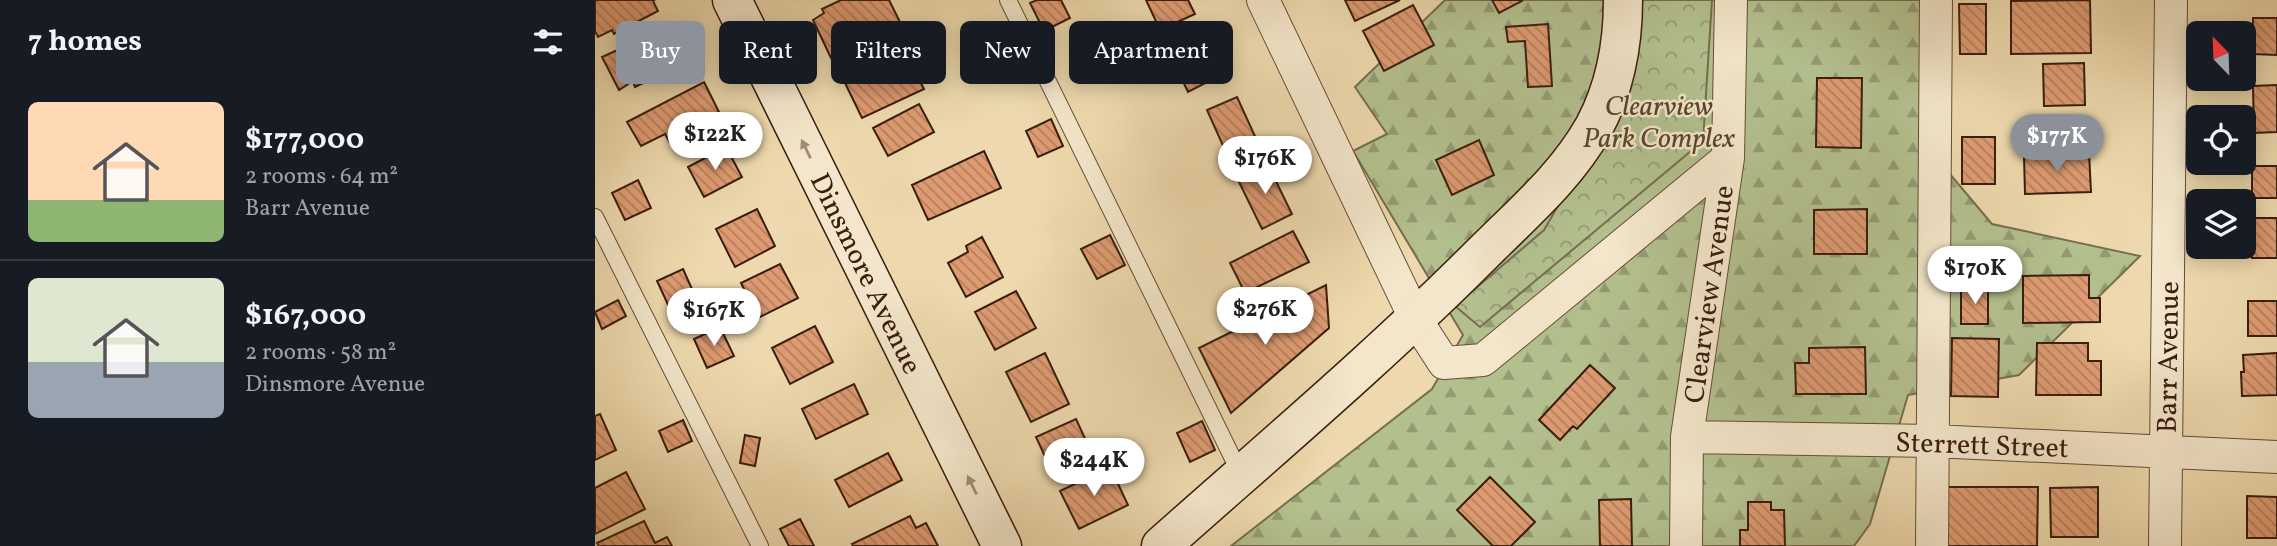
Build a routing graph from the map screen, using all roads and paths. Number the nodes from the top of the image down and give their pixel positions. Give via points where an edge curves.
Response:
1 (732, 0) edge
2 (1008, 0) edge
3 (1263, 0) edge
4 (1623, 0) edge
5 (1731, 0) edge
6 (1935, 0) edge
7 (2171, 0) edge
8 (1728, 158) junction
9 (595, 217) edge
10 (1416, 320) junction
11 (1687, 437) junction
12 (1933, 441) junction
13 (2167, 450) junction
14 (2277, 457) edge
15 (1241, 475) junction
16 (760, 546) edge
17 (1002, 546) edge
18 (1161, 546) edge
19 (1686, 546) edge
20 (1932, 546) edge
21 (2165, 546) edge

17 -> 1 main road, Dinsmore Avenue
2 - 15 lane
3 - 10 street
4 - 10 main road via 1621,49 1594,126 1559,177
5 - 8 street, Clearview Avenue
6 - 12 street
7 - 13 street, Barr Avenue
8 - 10 street via 1483,360 1444,363
8 - 11 street, Clearview Avenue
9 - 16 lane
10 - 15 main road
11 - 12 street, Sterrett Street
11 - 19 street, Clearview Avenue
12 - 13 street, Sterrett Street
12 - 20 street
13 - 14 street, Sterrett Street
13 - 21 street, Barr Avenue
15 - 18 main road

